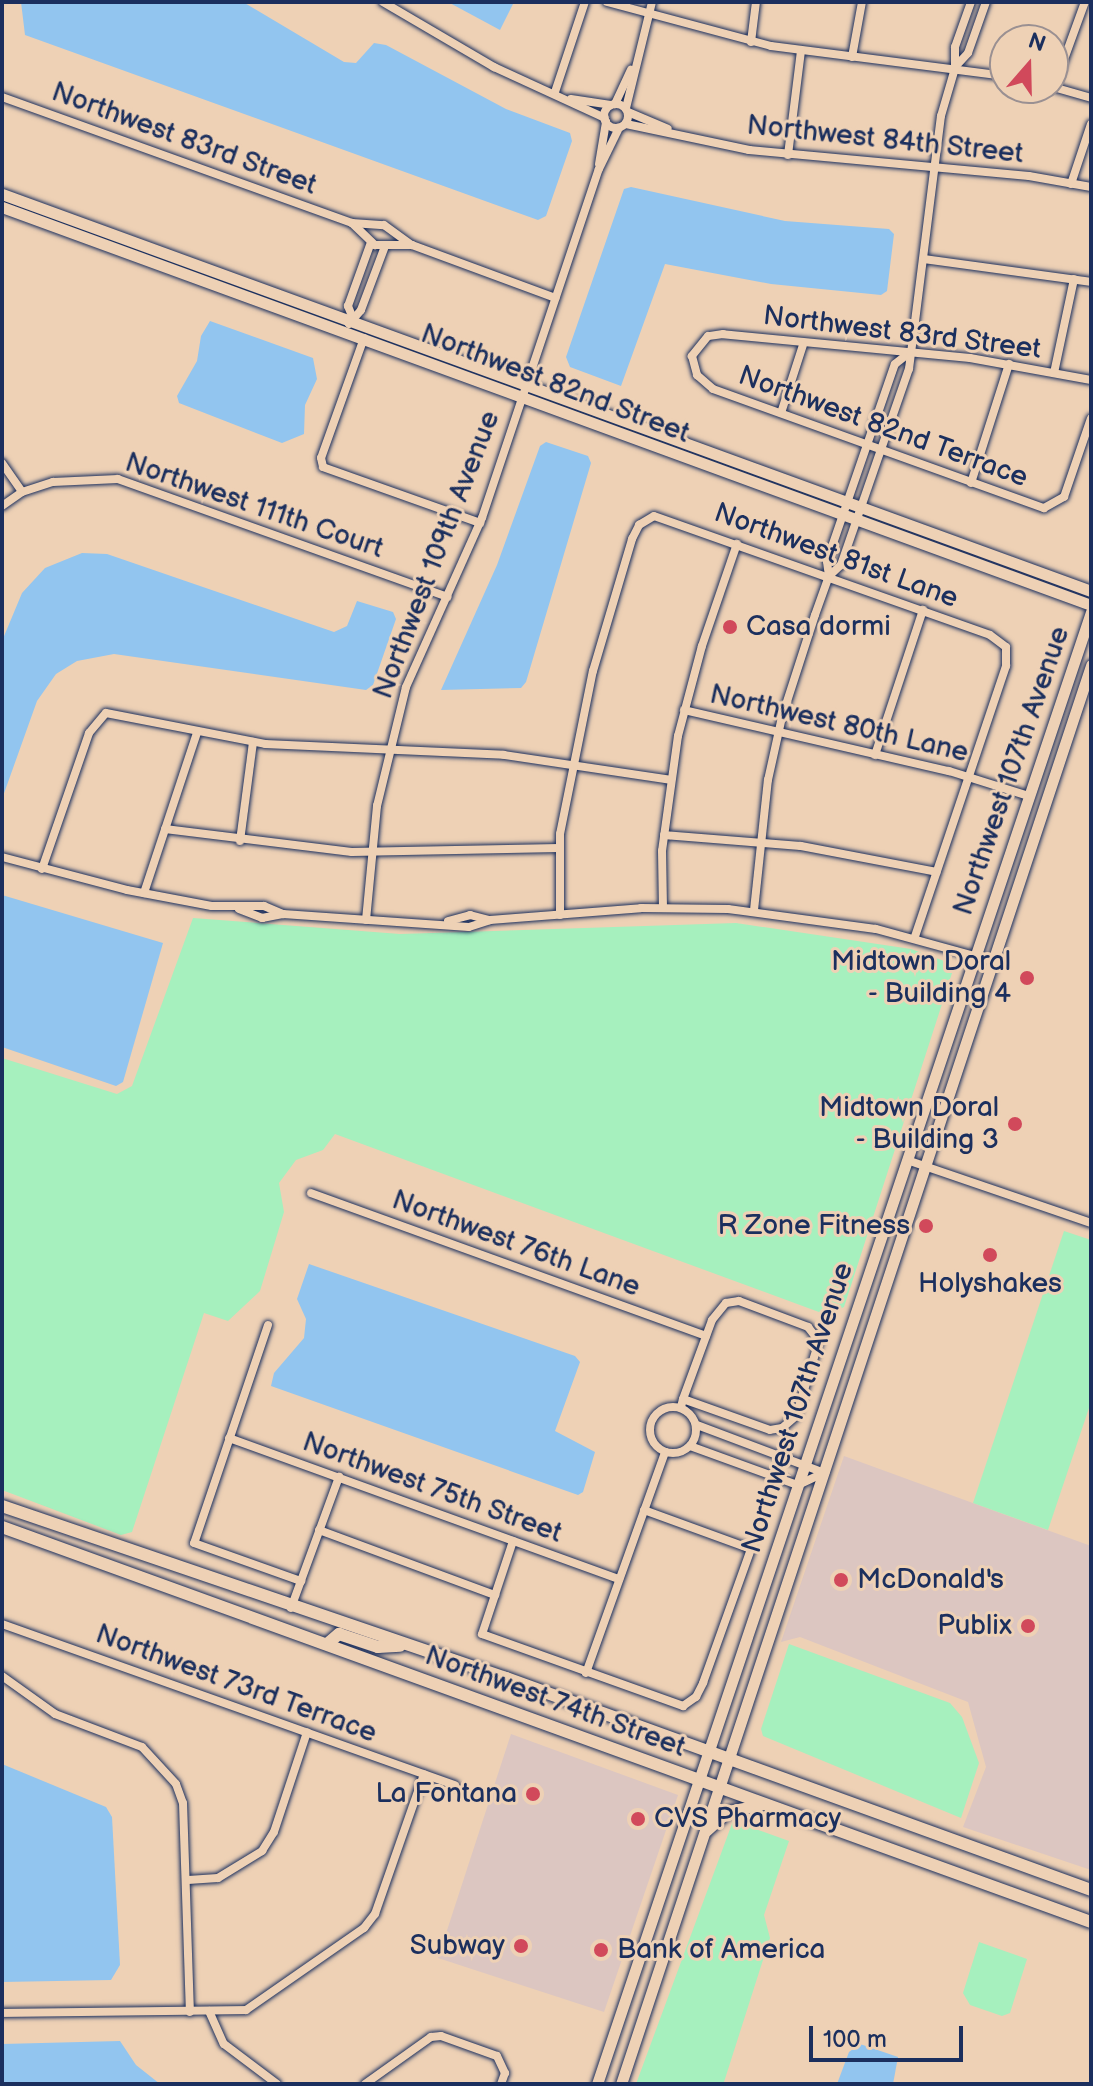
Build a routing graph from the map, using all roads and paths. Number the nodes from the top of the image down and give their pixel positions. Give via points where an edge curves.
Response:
1 (383, 2) edge
2 (585, 2) edge
3 (607, 2) edge
4 (652, 2) edge
5 (756, 2) edge
6 (862, 2) edge
7 (971, 2) edge
8 (986, 2) edge
9 (1087, 5) edge
10 (648, 16) junction
11 (751, 42) junction
12 (1069, 50) edge
13 (801, 51) junction
14 (852, 57) junction
15 (955, 68) junction
16 (632, 70) junction
17 (989, 73) edge
18 (1069, 91) edge
19 (555, 92) junction
20 (2, 97) edge
21 (1091, 98) edge
22 (570, 99) junction
23 (613, 105) junction
24 (627, 110) junction
25 (605, 120) junction
26 (1091, 124) edge
27 (622, 126) junction
28 (676, 133) junction
29 (788, 155) junction
30 (932, 168) junction
31 (599, 169) junction
32 (1071, 184) junction
33 (1091, 187) edge
34 (2, 194) edge
35 (2, 207) edge
36 (352, 223) junction
37 (371, 242) junction
38 (412, 245) junction
39 (385, 246) junction
40 (924, 259) junction
41 (1074, 279) junction
42 (1091, 282) edge
43 (555, 298) junction
44 (349, 323) junction
45 (364, 338) junction
46 (803, 345) junction
47 (909, 353) junction
48 (1009, 364) junction
49 (1054, 373) junction
50 (697, 375) joint
51 (1091, 380) edge
52 (525, 389) junction
53 (781, 413) junction
54 (1091, 418) edge
55 (869, 446) junction
56 (883, 451) junction
57 (2, 463) edge
58 (971, 483) junction
59 (22, 492) junction
60 (847, 504) junction
61 (2, 506) edge
62 (861, 509) junction
63 (843, 516) junction
64 (857, 521) junction
65 (480, 523) junction
66 (737, 544) junction
67 (829, 576) junction
68 (1091, 591) edge
69 (447, 597) junction
70 (1091, 605) edge
71 (923, 610) junction
72 (1091, 612) edge
73 (1091, 665) edge
74 (684, 710) junction
75 (779, 731) junction
76 (197, 733) junction
77 (253, 742) junction
78 (388, 753) junction
79 (875, 755) junction
80 (573, 767) junction
81 (969, 777) junction
82 (671, 780) junction
83 (1029, 796) junction
84 (165, 829) junction
85 (664, 835) junction
86 (760, 840) junction
87 (240, 841) junction
88 (559, 848) junction
89 (372, 853) junction
90 (2, 857) edge
91 (42, 869) junction
92 (937, 872) junction
93 (144, 893) junction
94 (663, 908) junction
95 (754, 910) junction
96 (560, 915) junction
97 (366, 920) junction
98 (915, 937) junction
99 (976, 955) junction
100 (993, 961) junction
101 (907, 1160) junction
102 (924, 1165) junction
103 (311, 1193) dead end
104 (1091, 1223) edge
105 (268, 1325) dead end
106 (706, 1336) junction
107 (682, 1403) junction
108 (697, 1425) junction
109 (229, 1438) junction
110 (728, 1438) junction
111 (690, 1446) junction
112 (665, 1452) junction
113 (721, 1457) junction
114 (805, 1465) junction
115 (825, 1473) junction
116 (339, 1477) junction
117 (798, 1485) junction
118 (2, 1506) edge
119 (644, 1510) junction
120 (2, 1527) edge
121 (319, 1530) junction
122 (513, 1541) junction
123 (619, 1579) junction
124 (301, 1581) junction
125 (495, 1595) junction
126 (291, 1608) junction
127 (2, 1624) edge
128 (327, 1644) junction
129 (403, 1645) junction
130 (586, 1673) junction
131 (2, 1676) edge
132 (307, 1732) junction
133 (709, 1751) junction
134 (729, 1759) junction
135 (424, 1774) junction
136 (699, 1780) junction
137 (455, 1785) dead end
138 (719, 1788) junction
139 (765, 1804) junction
140 (703, 1835) junction
141 (188, 1880) junction
142 (1091, 1890) edge
143 (1091, 1919) edge
144 (209, 2011) junction
145 (190, 2012) junction
146 (2, 2013) edge
147 (277, 2084) edge
148 (365, 2084) edge
149 (501, 2084) edge
150 (597, 2084) edge
151 (621, 2084) edge

1 - 19 street via 494,67
2 - 19 street
3 - 10 street
4 - 10 street
5 - 11 street
6 - 14 street
7 - 15 street via 955,47
8 - 15 street via 968,53
9 - 12 street
10 - 11 street
10 - 16 street
11 - 13 street
13 - 14 street
13 - 29 street
14 - 15 street
15 - 17 street
15 - 30 street
16 - 23 street
16 - 24 street
18 - 21 street
19 - 22 street
20 - 36 street, Northwest 83rd Street
22 - 23 street
22 - 25 street
23 - 24 street, Northwest 84th Street
23 - 25 street, Northwest 109th Avenue
24 - 27 street, Northwest 109th Avenue
24 - 28 street, Northwest 84th Street
25 - 27 street, Northwest 84th Street
25 - 31 street, Northwest 109th Avenue
26 - 32 street
27 - 28 street, Northwest 84th Street
27 - 31 street, Northwest 109th Avenue
28 - 29 street, Northwest 84th Street
29 - 30 street, Northwest 84th Street
30 - 32 street, Northwest 84th Street
30 - 40 street
31 - 43 street, Northwest 109th Avenue
32 - 33 street, Northwest 84th Street
34 - 44 main road, Northwest 82nd Street
35 - 44 main road, Northwest 82nd Street
36 - 37 street, Northwest 83rd Street
36 - 38 street, Northwest 83rd Street via 384,225
37 - 39 street, Northwest 83rd Street
37 - 44 street via 348,306
38 - 39 street, Northwest 83rd Street
38 - 43 street, Northwest 83rd Street
39 - 44 street via 361,310
40 - 41 street
40 - 47 street
41 - 42 street
41 - 49 street
43 - 52 street, Northwest 109th Avenue
44 - 45 main road, Northwest 82nd Street
44 - 52 main road, Northwest 82nd Street
45 - 52 main road, Northwest 82nd Street
45 - 65 street via 321,458 323,467
46 - 47 street, Northwest 83rd Street
46 - 50 street, Northwest 83rd Street via 708,336 692,356
46 - 53 street
47 - 48 street, Northwest 83rd Street
47 - 55 street via 895,364
47 - 56 street
48 - 49 street, Northwest 83rd Street
48 - 58 street
49 - 51 street, Northwest 83rd Street
50 - 53 street, Northwest 82nd Terrace via 713,389
52 - 60 main road, Northwest 82nd Street
52 - 63 main road, Northwest 82nd Street
52 - 65 street, Northwest 109th Avenue
53 - 55 street, Northwest 82nd Terrace
54 - 58 street, Northwest 82nd Terrace via 1060,504 1044,508
55 - 56 street, Northwest 82nd Terrace
55 - 60 street
56 - 58 street, Northwest 82nd Terrace
56 - 62 street
57 - 59 street
59 - 61 street, Northwest 111th Court
59 - 69 street, Northwest 111th Court via 75,478 131,482
60 - 62 main road, Northwest 82nd Street
60 - 63 street
62 - 64 street
62 - 68 main road, Northwest 82nd Street
63 - 64 main road, Northwest 82nd Street
63 - 67 street via 827,561
64 - 67 street via 841,565
64 - 70 main road, Northwest 82nd Street
65 - 69 street, Northwest 109th Avenue
66 - 67 street, Northwest 81st Lane
66 - 74 street
66 - 80 street, Northwest 81st Lane via 667,519 646,519 632,539 593,671
67 - 71 street, Northwest 81st Lane
67 - 75 street
69 - 78 street, Northwest 109th Avenue via 406,687
71 - 79 street
71 - 81 street, Northwest 81st Lane via 990,635 1006,647 1006,666
72 - 83 main road, Northwest 107th Avenue
73 - 100 main road, Northwest 107th Avenue
74 - 75 street, Northwest 80th Lane
74 - 82 street
75 - 79 street, Northwest 80th Lane
75 - 86 street
76 - 77 street
76 - 84 street
76 - 91 street via 116,714 98,717
77 - 78 street
77 - 87 street
78 - 80 street via 504,755
78 - 89 street, Northwest 109th Avenue
79 - 81 street, Northwest 80th Lane
80 - 82 street
80 - 88 street
81 - 83 street, Northwest 80th Lane
81 - 92 street
82 - 85 street
83 - 99 main road, Northwest 107th Avenue
84 - 87 street
84 - 93 street
85 - 86 street
85 - 94 street
86 - 92 street
86 - 95 street
87 - 89 street
88 - 89 street
88 - 96 street
89 - 97 street, Northwest 109th Avenue
90 - 91 street
91 - 93 street
92 - 98 street
93 - 97 street via 262,918 283,914
94 - 95 street
94 - 96 street
95 - 98 street
96 - 97 street via 490,920 470,915 446,922
98 - 99 street
99 - 100 street
99 - 101 main road, Northwest 107th Avenue
100 - 102 main road, Northwest 107th Avenue
101 - 102 street
101 - 114 main road, Northwest 107th Avenue
102 - 104 street
102 - 115 main road, Northwest 107th Avenue
103 - 106 street, Northwest 76th Lane
105 - 109 street
106 - 107 street
106 - 107 street via 718,1308 739,1301 815,1333 819,1341 796,1416 782,1428 770,1430
107 - 108 street
107 - 112 street via 661,1409 652,1420 653,1441
108 - 110 street
108 - 111 street
109 - 116 street, Northwest 75th Street
109 - 124 street via 194,1543
110 - 113 street
110 - 114 street
111 - 112 street
111 - 113 street
112 - 119 street
113 - 117 street
114 - 115 street
114 - 117 main road, Northwest 107th Avenue
115 - 117 street
115 - 134 main road, Northwest 107th Avenue
116 - 121 street
116 - 122 street, Northwest 75th Street
117 - 133 main road, Northwest 107th Avenue
118 - 126 main road, Northwest 74th Street
119 - 123 street
119 - 130 street via 751,1549 703,1683 690,1703 673,1706
120 - 128 main road, Northwest 74th Street
121 - 124 street
121 - 125 street
122 - 123 street, Northwest 75th Street
122 - 125 street
123 - 130 street
124 - 126 street
125 - 130 street via 482,1634
126 - 129 main road, Northwest 74th Street
127 - 132 street, Northwest 73rd Terrace
128 - 129 main road via 339,1634 378,1647
128 - 136 main road, Northwest 74th Street
129 - 133 main road, Northwest 74th Street
131 - 141 street via 55,1714 142,1747 161,1762 183,1803
132 - 135 street, Northwest 73rd Terrace
132 - 141 street via 274,1832 262,1851 218,1878
133 - 134 main road, Northwest 74th Street
133 - 136 main road, Northwest 107th Avenue
134 - 138 main road, Northwest 107th Avenue
134 - 142 main road, Northwest 74th Street
135 - 137 street, Northwest 73rd Terrace
135 - 144 street via 381,1900 364,1928 246,2010
136 - 138 main road, Northwest 74th Street
136 - 150 main road, Northwest 107th Avenue
138 - 139 main road, Northwest 74th Street
138 - 140 main road, Northwest 107th Avenue
139 - 140 main road via 728,1811
139 - 143 main road, Northwest 74th Street
140 - 151 main road, Northwest 107th Avenue
141 - 145 street
144 - 145 street
144 - 147 street via 224,2044
145 - 146 street
148 - 149 street via 431,2037 497,2056 503,2065

